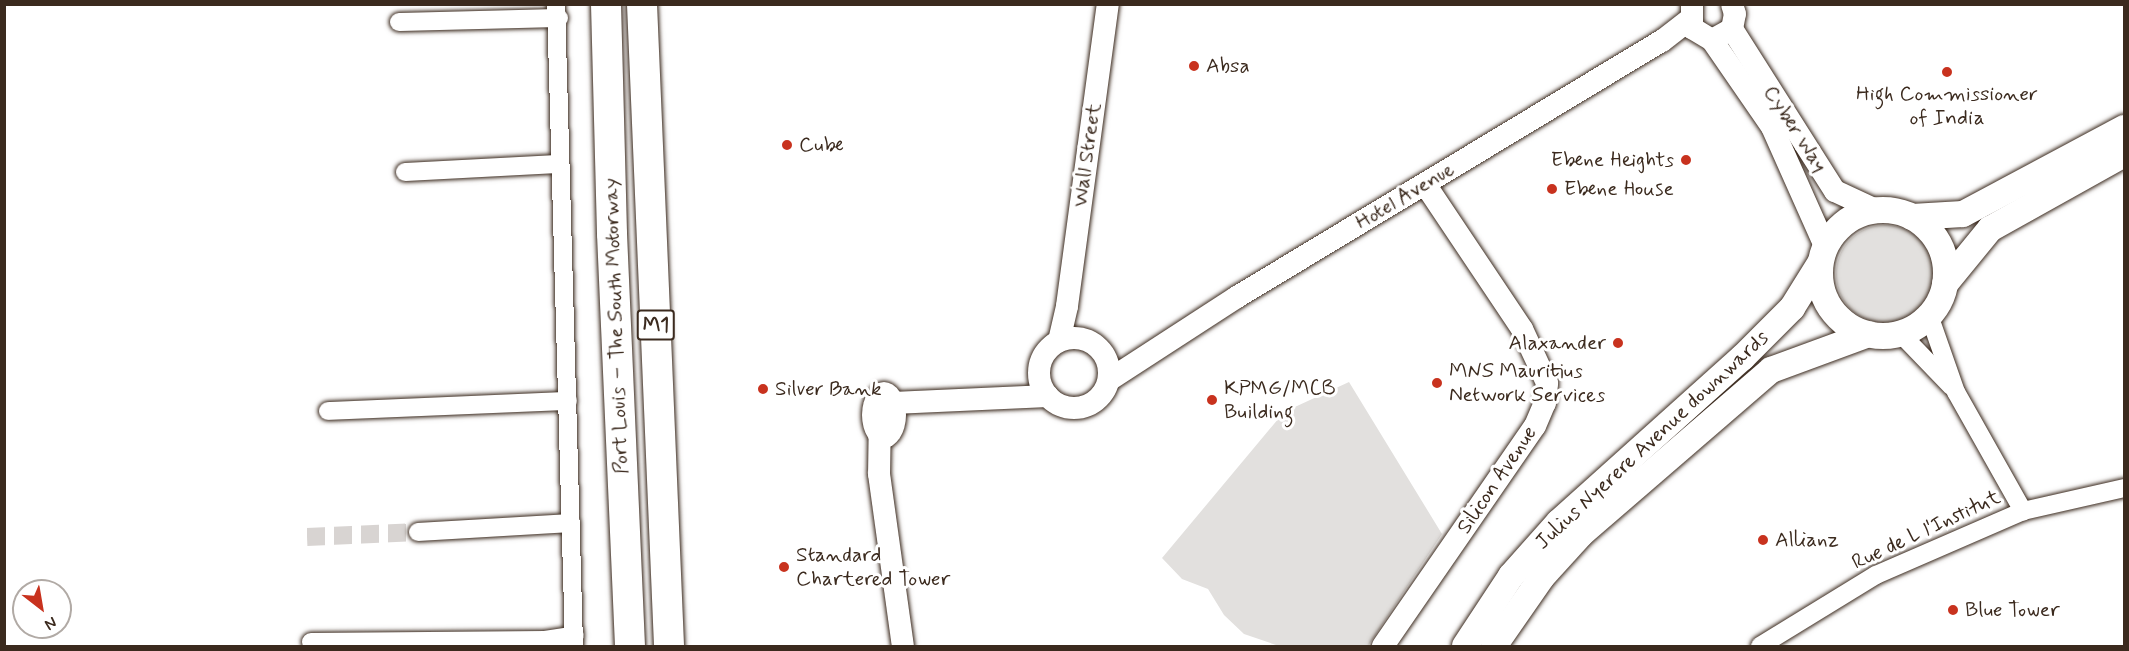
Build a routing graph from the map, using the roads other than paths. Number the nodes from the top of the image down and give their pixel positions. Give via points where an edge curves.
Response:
1 (606, 4) edge
2 (642, 4) edge
3 (1108, 4) edge
4 (558, 11) edge
5 (1735, 13) edge
6 (1694, 19) edge
7 (399, 22) dead end
8 (2124, 128) edge
9 (2124, 154) edge
10 (558, 164) junction
11 (405, 172) dead end
12 (1425, 184) junction
13 (1876, 210) junction
14 (1912, 217) junction
15 (1823, 255) junction
16 (1945, 284) junction
17 (1929, 315) junction
18 (1900, 333) junction
19 (1869, 334) junction
20 (1080, 342) junction
21 (1149, 353) junction
22 (1040, 366) junction
23 (1109, 380) junction
24 (1956, 392) junction
25 (1047, 396) junction
26 (1009, 398) junction
27 (568, 401) junction
28 (328, 411) dead end
29 (2124, 488) edge
30 (2023, 511) junction
31 (571, 523) junction
32 (418, 532) tunnel mouth
33 (574, 641) edge
34 (311, 642) dead end
35 (629, 646) edge
36 (669, 646) edge
37 (903, 646) edge
38 (1383, 646) edge
39 (1465, 646) edge
40 (1494, 646) edge
41 (1760, 646) edge

1 - 35 highway, Port Louis – The South Motorway / M1
2 - 36 highway, Port Louis – The South Motorway / M1
3 - 20 street, Wall Street via 1067,306
4 - 7 street
4 - 10 street
5 - 6 street, Hotel Avenue
5 - 13 street, Cyber Way via 1835,191
6 - 12 street, Hotel Avenue
6 - 15 street, Cyber Way via 1772,127
8 - 14 main road via 1963,214
9 - 16 main road via 1990,229
10 - 11 street
10 - 27 street via 565,249
12 - 21 street, Hotel Avenue
12 - 38 street, Silicon Avenue via 1522,329 1547,383 1545,403 1535,426
13 - 14 main road
13 - 15 main road via 1855,216 1838,228
14 - 16 main road via 1928,228 1940,245
15 - 19 main road via 1826,300 1836,316
15 - 39 main road, Julius Nyerere Avenue downwards via 1792,308 1759,342 1551,530 1511,576
16 - 17 main road
17 - 18 main road
17 - 24 street
18 - 19 main road
18 - 24 street
19 - 40 main road via 1771,370 1581,534 1542,577
20 - 21 street
20 - 22 street via 1043,356
20 - 23 street via 1107,358
21 - 23 street, Hotel Avenue
22 - 25 street
22 - 26 street
23 - 25 street via 1098,399 1089,405 1067,408
24 - 30 street
25 - 26 street
26 - 37 street via 886,408 879,474
27 - 28 street
27 - 31 street
29 - 30 street, Rue de L l'Institut
30 - 41 street, Rue de L l'Institut via 1876,575
31 - 32 street
31 - 33 street
33 - 34 street

